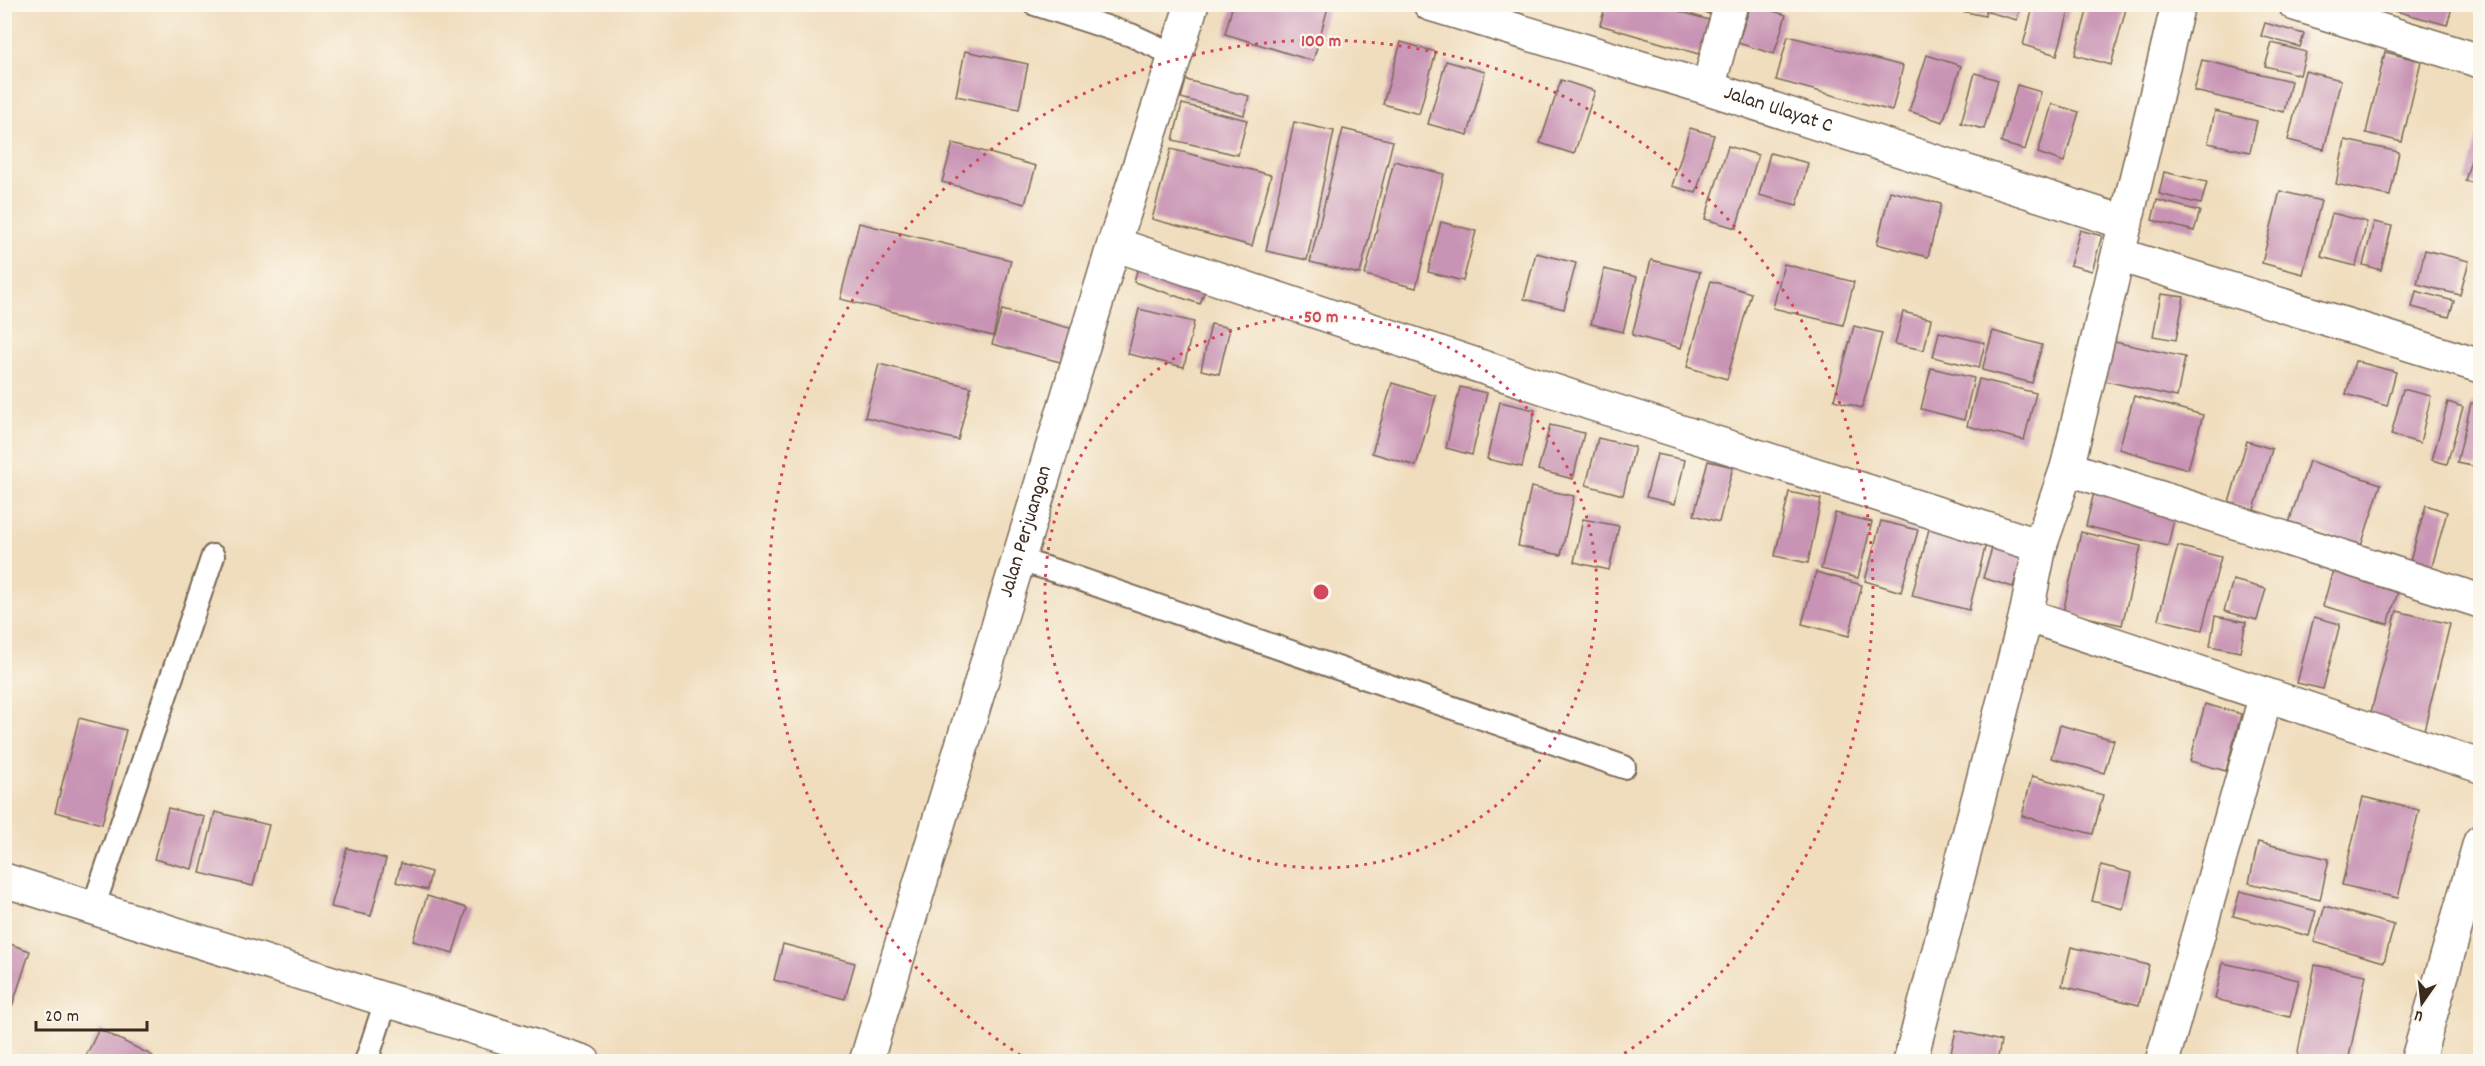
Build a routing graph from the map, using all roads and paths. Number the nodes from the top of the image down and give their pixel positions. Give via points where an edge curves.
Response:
1 (1035, 4) edge
2 (1192, 4) edge
3 (1430, 4) edge
4 (1731, 4) edge
5 (2178, 4) edge
6 (2295, 4) edge
7 (1177, 56) junction
8 (2481, 61) edge
9 (1708, 88) junction
10 (2126, 223) junction
11 (1114, 244) junction
12 (2119, 255) junction
13 (2481, 366) edge
14 (2067, 468) junction
15 (2040, 546) junction
16 (213, 556) dead end
17 (1019, 560) junction
18 (2481, 601) edge
19 (2026, 615) junction
20 (2266, 695) junction
21 (1624, 766) dead end
22 (2481, 766) edge
23 (2481, 842) edge
24 (4, 880) edge
25 (93, 908) junction
26 (386, 1001) junction
27 (366, 1062) edge
28 (584, 1062) edge
29 (866, 1062) edge
30 (1910, 1062) edge
31 (2162, 1062) edge
32 (2417, 1062) edge

1 - 7 lane via 1131,35
2 - 7 street, Jalan Perjuangan
3 - 9 street, Jalan Ulayat C
4 - 9 street
5 - 10 street
6 - 8 street
7 - 11 street, Jalan Perjuangan
9 - 10 street, Jalan Ulayat C
10 - 12 street
11 - 15 street via 1590,403
11 - 17 street, Jalan Perjuangan
12 - 13 street
12 - 14 street
14 - 15 street
14 - 18 street
15 - 19 street
16 - 25 lane
17 - 21 lane
17 - 29 street, Jalan Perjuangan
19 - 20 street
19 - 30 street
20 - 22 street
20 - 31 street
23 - 32 street
24 - 25 street
25 - 26 street
26 - 27 lane
26 - 28 street

